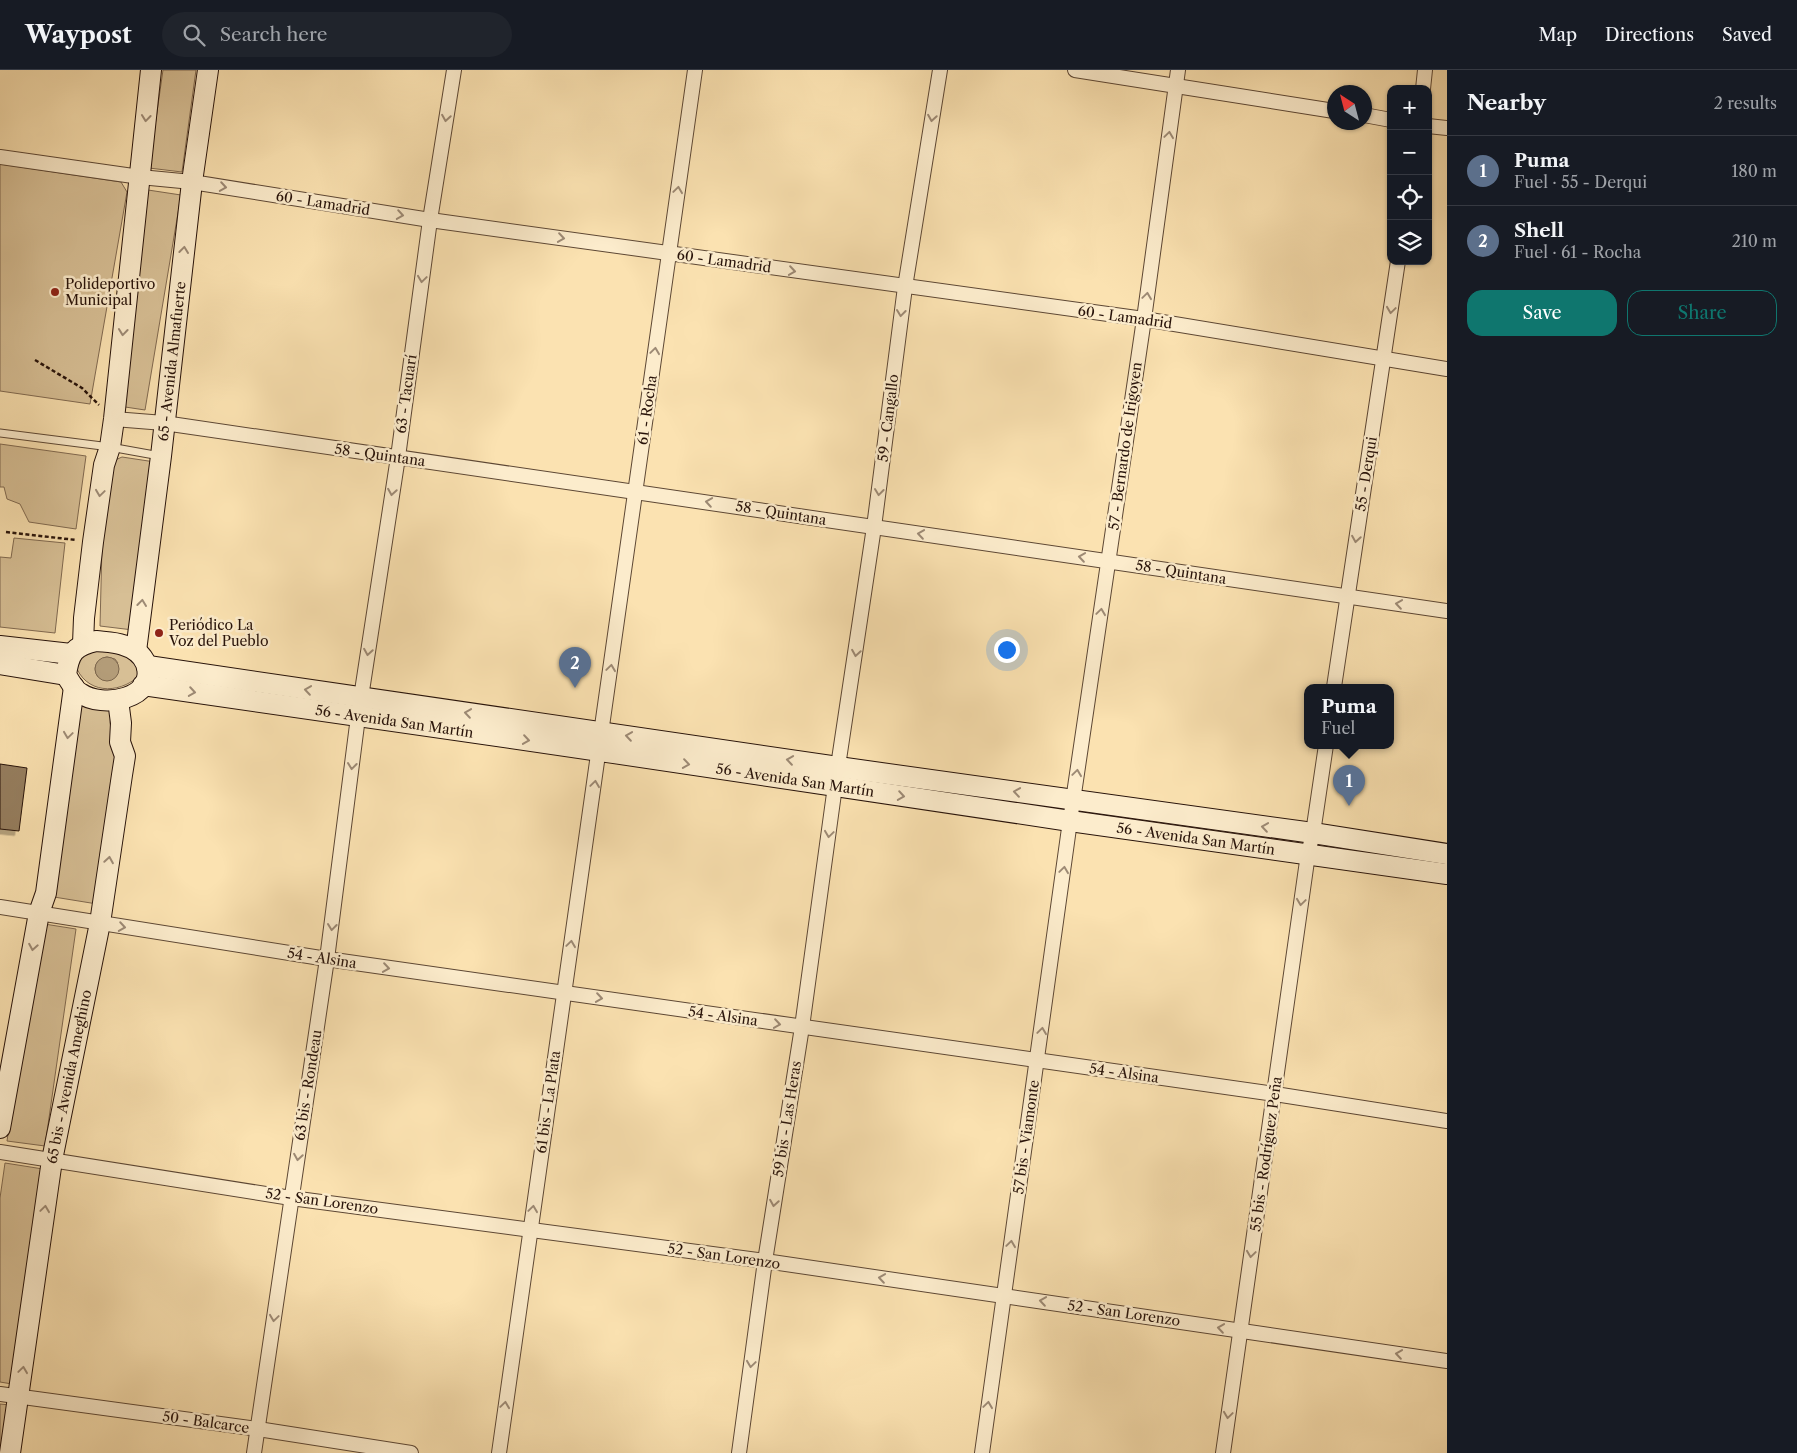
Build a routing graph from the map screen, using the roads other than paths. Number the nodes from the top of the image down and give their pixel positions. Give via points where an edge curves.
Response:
1 (151, 70) edge
2 (208, 70) edge
3 (454, 70) edge
4 (695, 70) edge
5 (940, 70) edge
6 (1075, 70) edge
7 (1178, 70) edge
8 (1425, 70) edge
9 (1176, 85) junction
10 (1423, 85) edge
11 (1327, 109) edge
12 (1372, 116) edge
13 (1387, 119) edge
14 (1432, 126) edge
15 (1447, 128) edge
16 (0, 156) edge
17 (140, 177) junction
18 (192, 182) junction
19 (430, 220) junction
20 (668, 253) junction
21 (1397, 265) edge
22 (905, 287) junction
23 (1144, 320) junction
24 (1384, 360) junction
25 (1447, 369) edge
26 (114, 414) junction
27 (164, 423) junction
28 (0, 434) edge
29 (110, 447) junction
30 (161, 456) junction
31 (398, 457) junction
32 (636, 491) junction
33 (874, 527) junction
34 (1108, 561) junction
35 (1347, 597) junction
36 (1447, 611) edge
37 (0, 646) edge
38 (77, 649) junction
39 (0, 664) edge
40 (142, 668) junction
41 (70, 681) junction
42 (1334, 684) edge
43 (361, 698) junction
44 (118, 700) junction
45 (358, 717) junction
46 (601, 741) junction
47 (1325, 749) edge
48 (837, 776) junction
49 (1073, 800) junction
50 (1070, 822) junction
51 (1313, 833) junction
52 (1308, 854) junction
53 (1447, 854) edge
54 (1447, 874) edge
55 (0, 907) edge
56 (40, 913) junction
57 (100, 923) junction
58 (328, 959) junction
59 (564, 993) junction
60 (802, 1027) junction
61 (1038, 1060) junction
62 (1275, 1094) junction
63 (1447, 1121) edge
64 (0, 1128) edge
65 (0, 1152) edge
66 (52, 1160) junction
67 (292, 1198) junction
68 (530, 1229) junction
69 (765, 1261) junction
70 (1003, 1295) junction
71 (1240, 1330) junction
72 (1447, 1360) edge
73 (10, 1395) edge
74 (258, 1430) junction
75 (10, 1453) edge
76 (254, 1453) edge
77 (411, 1453) edge
78 (499, 1453) edge
79 (739, 1453) edge
80 (982, 1453) edge
81 (1223, 1453) edge

1 -> 17 main road
2 - 18 main road, 65 - Avenida Almafuerte
3 -> 19 street, 63 - Tacuarí
20 -> 4 street, 61 - Rocha
5 -> 22 street, 59 - Cangallo
6 - 9 street
7 - 9 street, 57 - Bernardo de Irigoyen
8 - 10 street
9 - 11 street
23 -> 9 street, 57 - Bernardo de Irigoyen
12 - 13 street
14 - 15 street
16 - 17 street, 60 - Lamadrid
17 - 18 street, 60 - Lamadrid
17 -> 26 main road
18 -> 19 street, 60 - Lamadrid
27 -> 18 main road, 65 - Avenida Almafuerte
19 -> 20 street, 60 - Lamadrid
19 -> 31 street, 63 - Tacuarí
20 -> 22 street, 60 - Lamadrid
32 -> 20 street, 61 - Rocha
21 -> 24 street, 55 - Derqui
22 - 23 street, 60 - Lamadrid
22 -> 33 street, 59 - Cangallo
23 - 24 street, 60 - Lamadrid
23 - 34 street, 57 - Bernardo de Irigoyen
24 - 25 street, 60 - Lamadrid
24 -> 35 street, 55 - Derqui
26 - 27 street, 58 - Quintana
26 - 29 main road
27 - 30 main road, 65 - Avenida Almafuerte
27 - 31 street, 58 - Quintana
28 - 29 lane
29 - 30 lane
29 -> 38 main road via 104,465
40 -> 30 main road, 65 - Avenida Almafuerte
31 - 32 street, 58 - Quintana
31 -> 43 street, 63 - Tacuarí
33 -> 32 street, 58 - Quintana
46 -> 32 street, 61 - Rocha
34 -> 33 street, 58 - Quintana
33 -> 48 street, 59 - Cangallo
34 - 35 street, 58 - Quintana
49 -> 34 street, 57 - Bernardo de Irigoyen
36 -> 35 street, 58 - Quintana
35 - 42 street, 55 - Derqui
37 - 38 main road
38 - 40 main road via 96,641 122,644
38 - 41 main road via 67,663
39 - 41 main road
43 -> 40 main road, 56 - Avenida San Martín via 148,666
40 - 44 main road via 132,695
40 -> 45 main road, 56 - Avenida San Martín
41 - 44 main road via 78,693 88,698 103,702
41 -> 56 main road via 46,893
43 - 45 street, 63 - Tacuarí
46 -> 43 main road, 56 - Avenida San Martín
57 -> 44 main road, 65 bis - Avenida Ameghino via 125,756 120,742
45 -> 46 main road, 56 - Avenida San Martín
45 -> 58 street, 63 bis - Rondeau
46 - 48 main road, 56 - Avenida San Martín
59 -> 46 street, 61 bis - La Plata
47 - 51 street
49 -> 48 main road, 56 - Avenida San Martín
48 -> 50 main road, 56 - Avenida San Martín
48 -> 60 street, 59 bis - Las Heras
49 - 50 street, 57 - Bernardo de Irigoyen
51 -> 49 main road, 56 - Avenida San Martín
50 - 52 main road, 56 - Avenida San Martín
61 -> 50 street, 57 bis - Viamonte
51 - 52 street
51 - 53 main road, 56 - Avenida San Martín
52 - 54 main road, 56 - Avenida San Martín
52 -> 62 street, 55 bis - Rodríguez Peña
55 - 56 street, 54 - Alsina
56 - 57 street, 54 - Alsina
56 -> 64 main road
57 -> 58 street, 54 - Alsina
57 - 66 main road, 65 bis - Avenida Ameghino
58 -> 59 street, 54 - Alsina
58 -> 67 street, 63 bis - Rondeau
59 -> 60 street, 54 - Alsina
68 -> 59 street, 61 bis - La Plata
60 - 61 street, 54 - Alsina
60 -> 69 street, 59 bis - Las Heras
61 - 62 street, 54 - Alsina
70 -> 61 street, 57 bis - Viamonte
62 - 63 street, 54 - Alsina
62 -> 71 street, 55 bis - Rodríguez Peña
65 - 66 street, 52 - San Lorenzo
66 - 67 street, 52 - San Lorenzo
73 -> 66 main road, 65 bis - Avenida Ameghino
67 - 68 street, 52 - San Lorenzo
67 -> 74 street, 63 bis - Rondeau
68 - 69 street, 52 - San Lorenzo
78 -> 68 street, 61 bis - La Plata
70 -> 69 street, 52 - San Lorenzo
69 -> 79 street, 59 bis - Las Heras
71 -> 70 street, 52 - San Lorenzo
80 -> 70 street, 57 bis - Viamonte
72 -> 71 street, 52 - San Lorenzo
71 -> 81 street, 55 bis - Rodríguez Peña
73 - 74 street, 50 - Balcarce
73 - 75 main road, 65 bis - Avenida Ameghino
74 - 76 street, 63 bis - Rondeau
74 - 77 street, 50 - Balcarce

